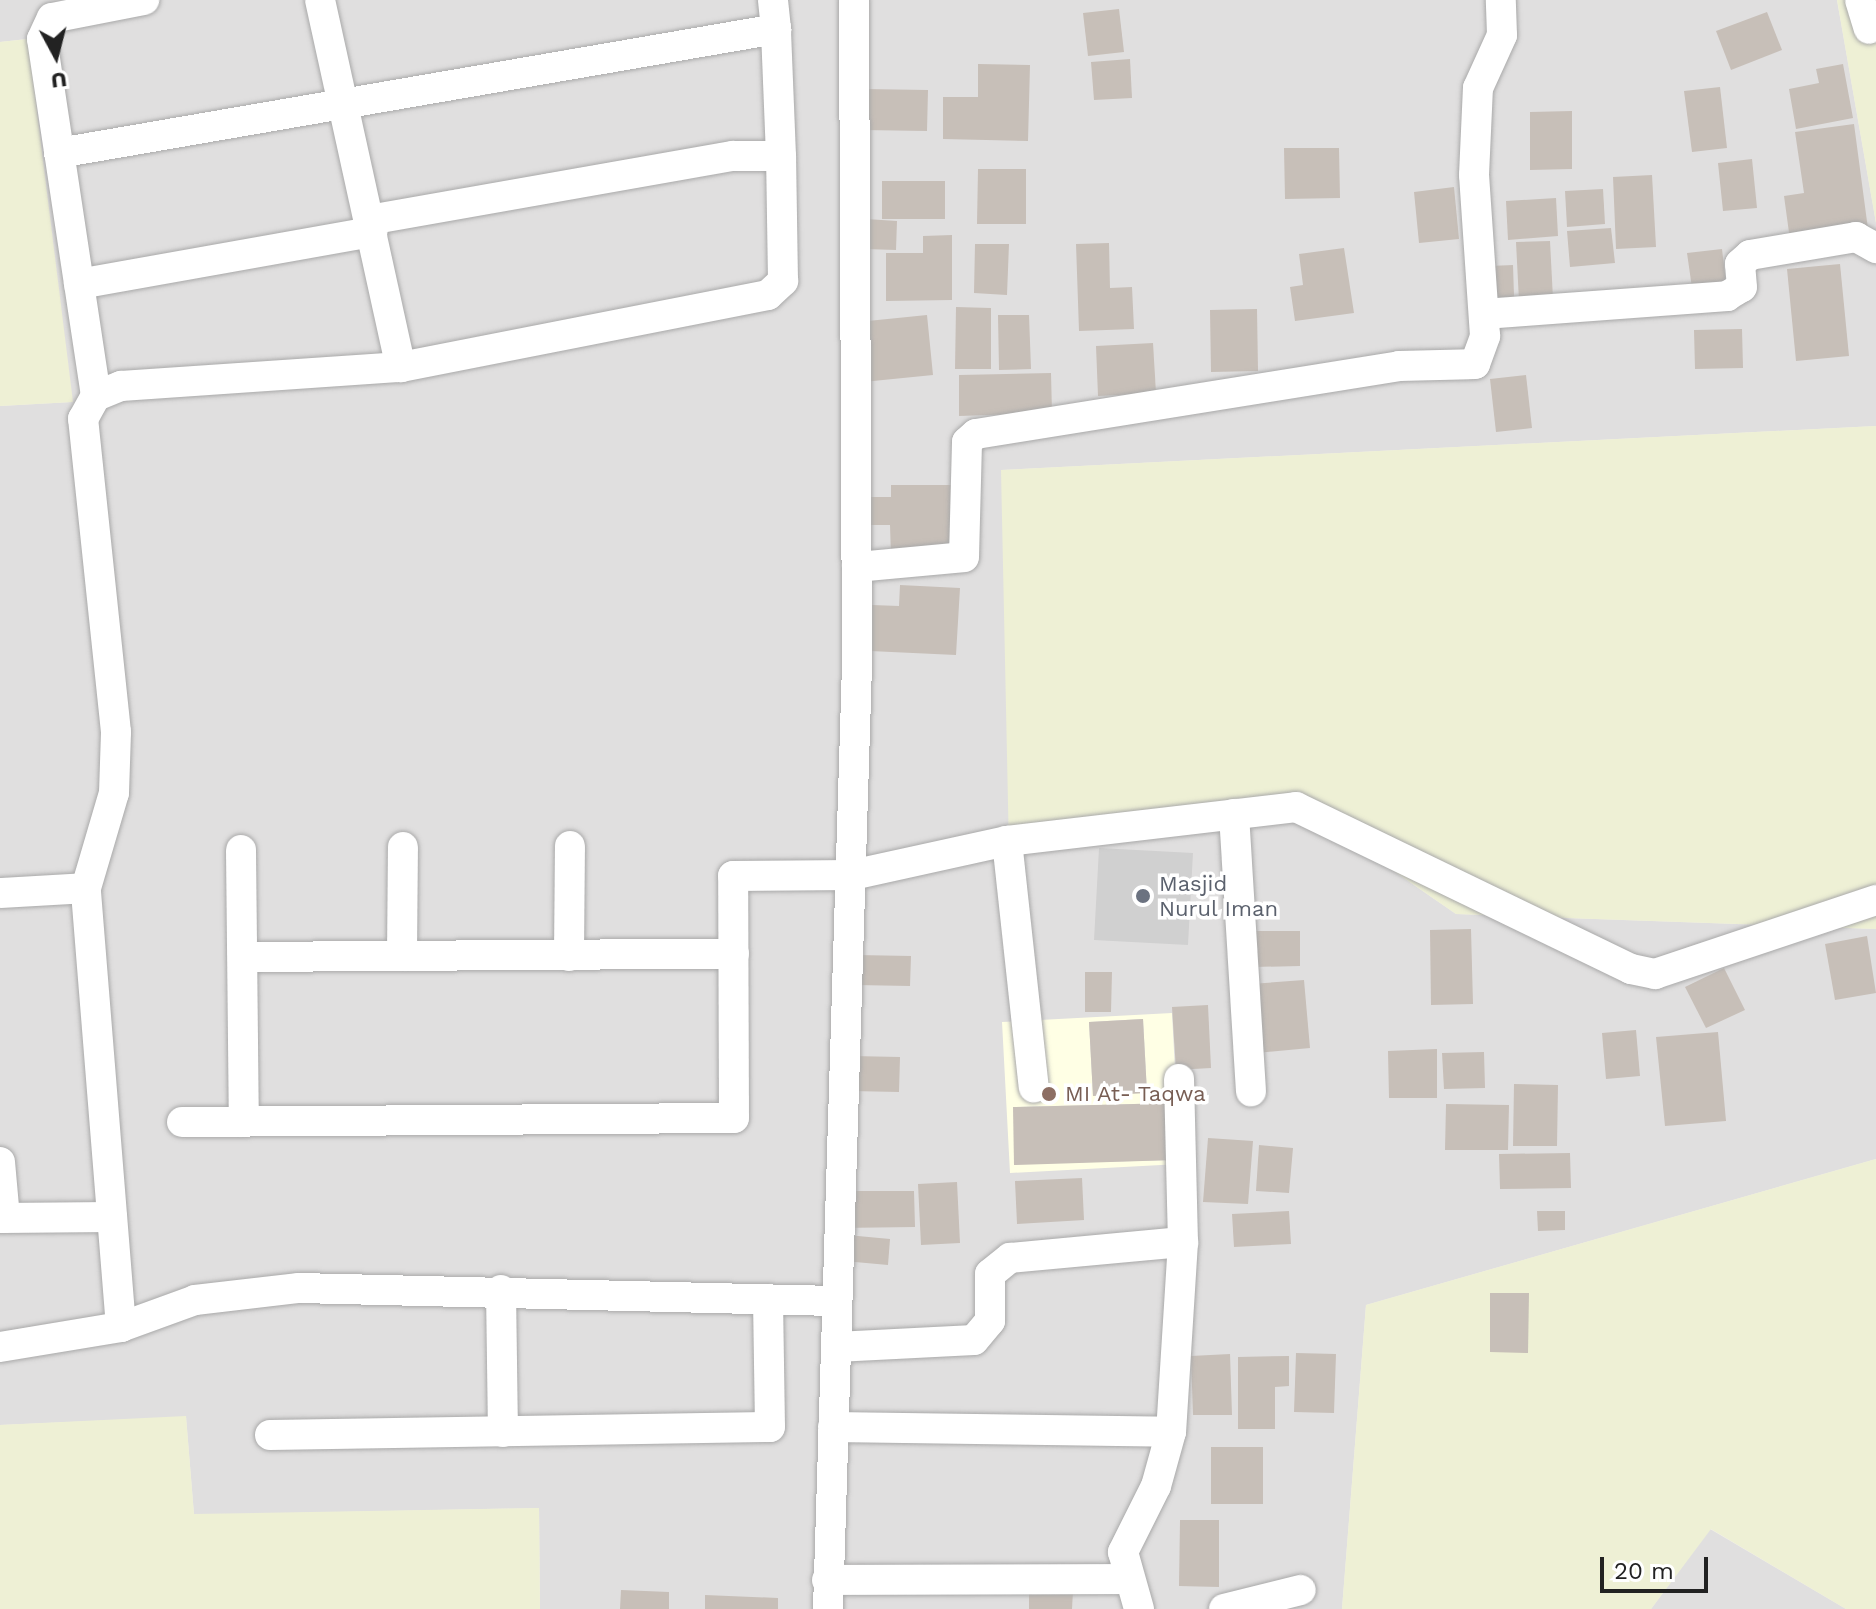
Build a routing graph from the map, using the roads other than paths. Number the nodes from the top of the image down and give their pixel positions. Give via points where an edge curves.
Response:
1 (144, 0) edge
2 (320, 0) edge
3 (854, 0) edge
4 (1501, 0) edge
5 (1860, 0) edge
6 (775, 14) edge
7 (1869, 29) dead end
8 (340, 99) junction
9 (59, 153) junction
10 (781, 156) junction
11 (371, 226) junction
12 (1876, 248) edge
13 (79, 284) junction
14 (1484, 314) junction
15 (401, 367) junction
16 (96, 396) junction
17 (857, 567) junction
18 (1234, 814) junction
19 (1007, 841) junction
20 (570, 846) dead end
21 (403, 847) dead end
22 (241, 850) dead end
23 (852, 875) junction
24 (86, 888) junction
25 (0, 893) edge
26 (1876, 900) edge
27 (734, 954) junction
28 (402, 956) junction
29 (569, 956) junction
30 (243, 957) junction
31 (1179, 1079) dead end
32 (1034, 1088) dead end
33 (1251, 1091) dead end
34 (182, 1122) dead end
35 (244, 1122) junction
36 (0, 1162) edge
37 (112, 1217) junction
38 (3, 1218) edge
39 (1183, 1242) junction
40 (501, 1290) junction
41 (768, 1299) junction
42 (836, 1301) junction
43 (121, 1327) junction
44 (0, 1347) edge
45 (836, 1347) junction
46 (833, 1427) junction
47 (503, 1432) junction
48 (1171, 1432) junction
49 (270, 1435) dead end
50 (1128, 1579) junction
51 (1301, 1590) dead end
52 (827, 1594) edge
53 (1139, 1609) edge
54 (1224, 1609) edge

1 - 9 street via 52,18 44,26
2 - 8 street
3 - 17 street
4 - 14 street via 1502,35 1478,88 1474,175
5 - 7 street
6 - 8 street
6 - 10 street
8 - 9 street
8 - 11 street
9 - 13 street
10 - 11 street via 733,156
10 - 15 street via 783,281 768,295
11 - 13 street
11 - 15 street
12 - 14 street via 1856,237 1750,255 1740,264 1742,287 1727,296
13 - 16 street
14 - 17 street via 1482,353 1463,368 1399,366 976,434 967,442 964,557
15 - 16 street via 121,386
16 - 24 street via 83,419 116,732 111,805
17 - 23 street
18 - 19 street
18 - 26 street via 1305,807 1407,865 1631,969 1655,974
18 - 33 street
19 - 23 street
19 - 32 street
20 - 29 street
21 - 28 street
22 - 30 street
23 - 27 street via 733,876
23 - 42 street
24 - 25 street
24 - 37 street
27 - 29 street
27 - 35 street via 734,1118
28 - 29 street
28 - 30 street
30 - 35 street
31 - 39 street
34 - 35 street
36 - 38 street
37 - 38 street
37 - 43 street
39 - 45 street via 1010,1258 990,1274 990,1321 974,1340
39 - 48 street
40 - 41 street
40 - 43 street via 299,1288 195,1300
40 - 47 street
41 - 42 street
41 - 47 street via 770,1427
42 - 45 street
43 - 44 street
45 - 46 street
46 - 48 street
46 - 52 street
47 - 49 street
48 - 50 street via 1156,1486 1123,1552
50 - 52 street
50 - 53 street
51 - 54 street

